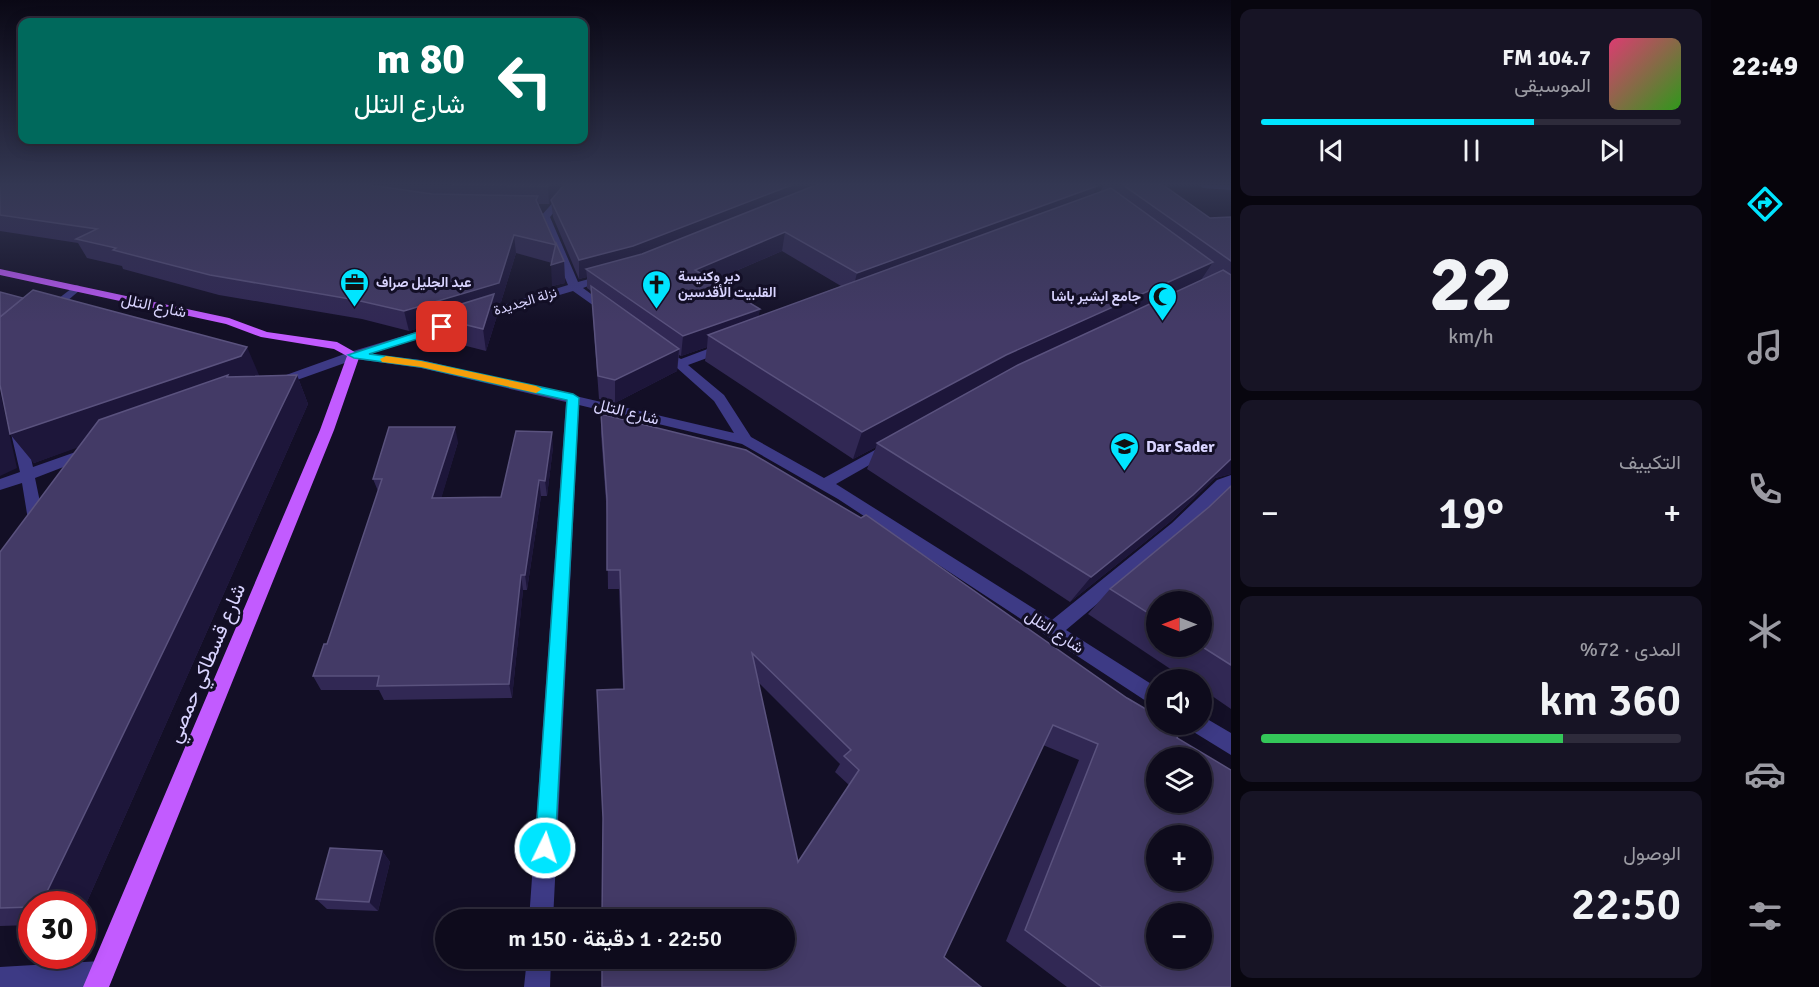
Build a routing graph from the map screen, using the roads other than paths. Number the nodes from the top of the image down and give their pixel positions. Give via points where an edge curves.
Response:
1 (550, 231) edge
2 (0, 272) edge
3 (616, 275) edge
4 (574, 286) junction
5 (76, 288) junction
6 (43, 317) edge
7 (622, 321) edge
8 (735, 343) edge
9 (661, 350) edge
10 (354, 355) junction
11 (680, 364) junction
12 (264, 388) edge
13 (573, 398) junction
14 (15, 419) edge
15 (746, 440) junction
16 (896, 444) edge
17 (95, 450) edge
18 (28, 475) junction
19 (1231, 480) edge
20 (0, 484) edge
21 (823, 485) junction
22 (39, 542) edge
23 (1053, 630) junction
24 (1146, 690) edge
25 (1212, 733) edge
26 (1231, 745) edge
27 (542, 909) edge
28 (538, 969) edge
29 (0, 980) edge
30 (98, 981) edge
31 (537, 987) edge

1 - 4 street
2 - 5 main road, شارع التلل
3 - 4 street, نزلة الجديدة
4 - 7 street
4 - 10 street, نزلة الجديدة
5 - 6 street
5 - 10 main road, شارع التلل via 229,321 265,335 337,346
8 - 11 street
9 - 11 street
10 - 12 street, نزلة الجديدة
10 - 13 street, شارع التلل via 421,364
10 - 30 main road, شارع قسطاكي حمصي via 327,430
11 - 15 street via 719,398
13 - 15 street, شارع التلل
13 - 27 street
14 - 18 street
15 - 21 street, شارع التلل
16 - 21 street
17 - 18 street
18 - 20 street
18 - 22 street
19 - 23 street
21 - 23 street, شارع التلل
23 - 24 street, شارع التلل
25 - 26 street
28 - 31 street
29 - 30 street

